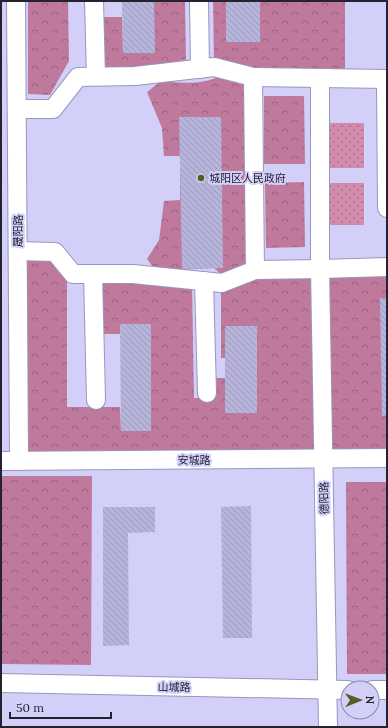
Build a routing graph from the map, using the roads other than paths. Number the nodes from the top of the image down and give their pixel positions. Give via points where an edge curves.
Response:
1 (16, 1) edge
2 (94, 1) edge
3 (199, 1) edge
4 (200, 69) junction
5 (96, 76) junction
6 (253, 77) junction
7 (320, 78) junction
8 (386, 79) edge
9 (17, 109) junction
10 (387, 208) edge
11 (18, 251) junction
12 (387, 267) edge
13 (320, 268) junction
14 (255, 270) junction
15 (93, 274) junction
16 (204, 281) junction
17 (207, 393) dead end
18 (96, 400) dead end
19 (387, 458) edge
20 (324, 459) junction
21 (1, 461) edge
22 (19, 461) junction
23 (1, 683) edge
24 (340, 690) edge
25 (328, 691) junction
26 (328, 727) edge

1 - 9 street, 晟阳路
2 - 5 street
3 - 4 street
4 - 5 street via 135,76
4 - 6 street via 214,68
5 - 9 street via 78,77 53,109
6 - 7 street
6 - 14 street
7 - 8 street
7 - 13 street, 德阳路
8 - 10 street
9 - 11 street, 晟阳路
11 - 15 street via 55,252 73,274
11 - 22 street, 晟阳路
12 - 13 street
13 - 14 street
13 - 20 street, 德阳路
14 - 16 street via 222,283
15 - 16 street via 132,274
15 - 18 street
16 - 17 street
19 - 20 street, 安城路
20 - 22 street, 安城路
20 - 25 street, 德阳路
21 - 22 street, 安城路
23 - 25 street, 山城路
24 - 25 street, 山城路
25 - 26 street, 德阳路

